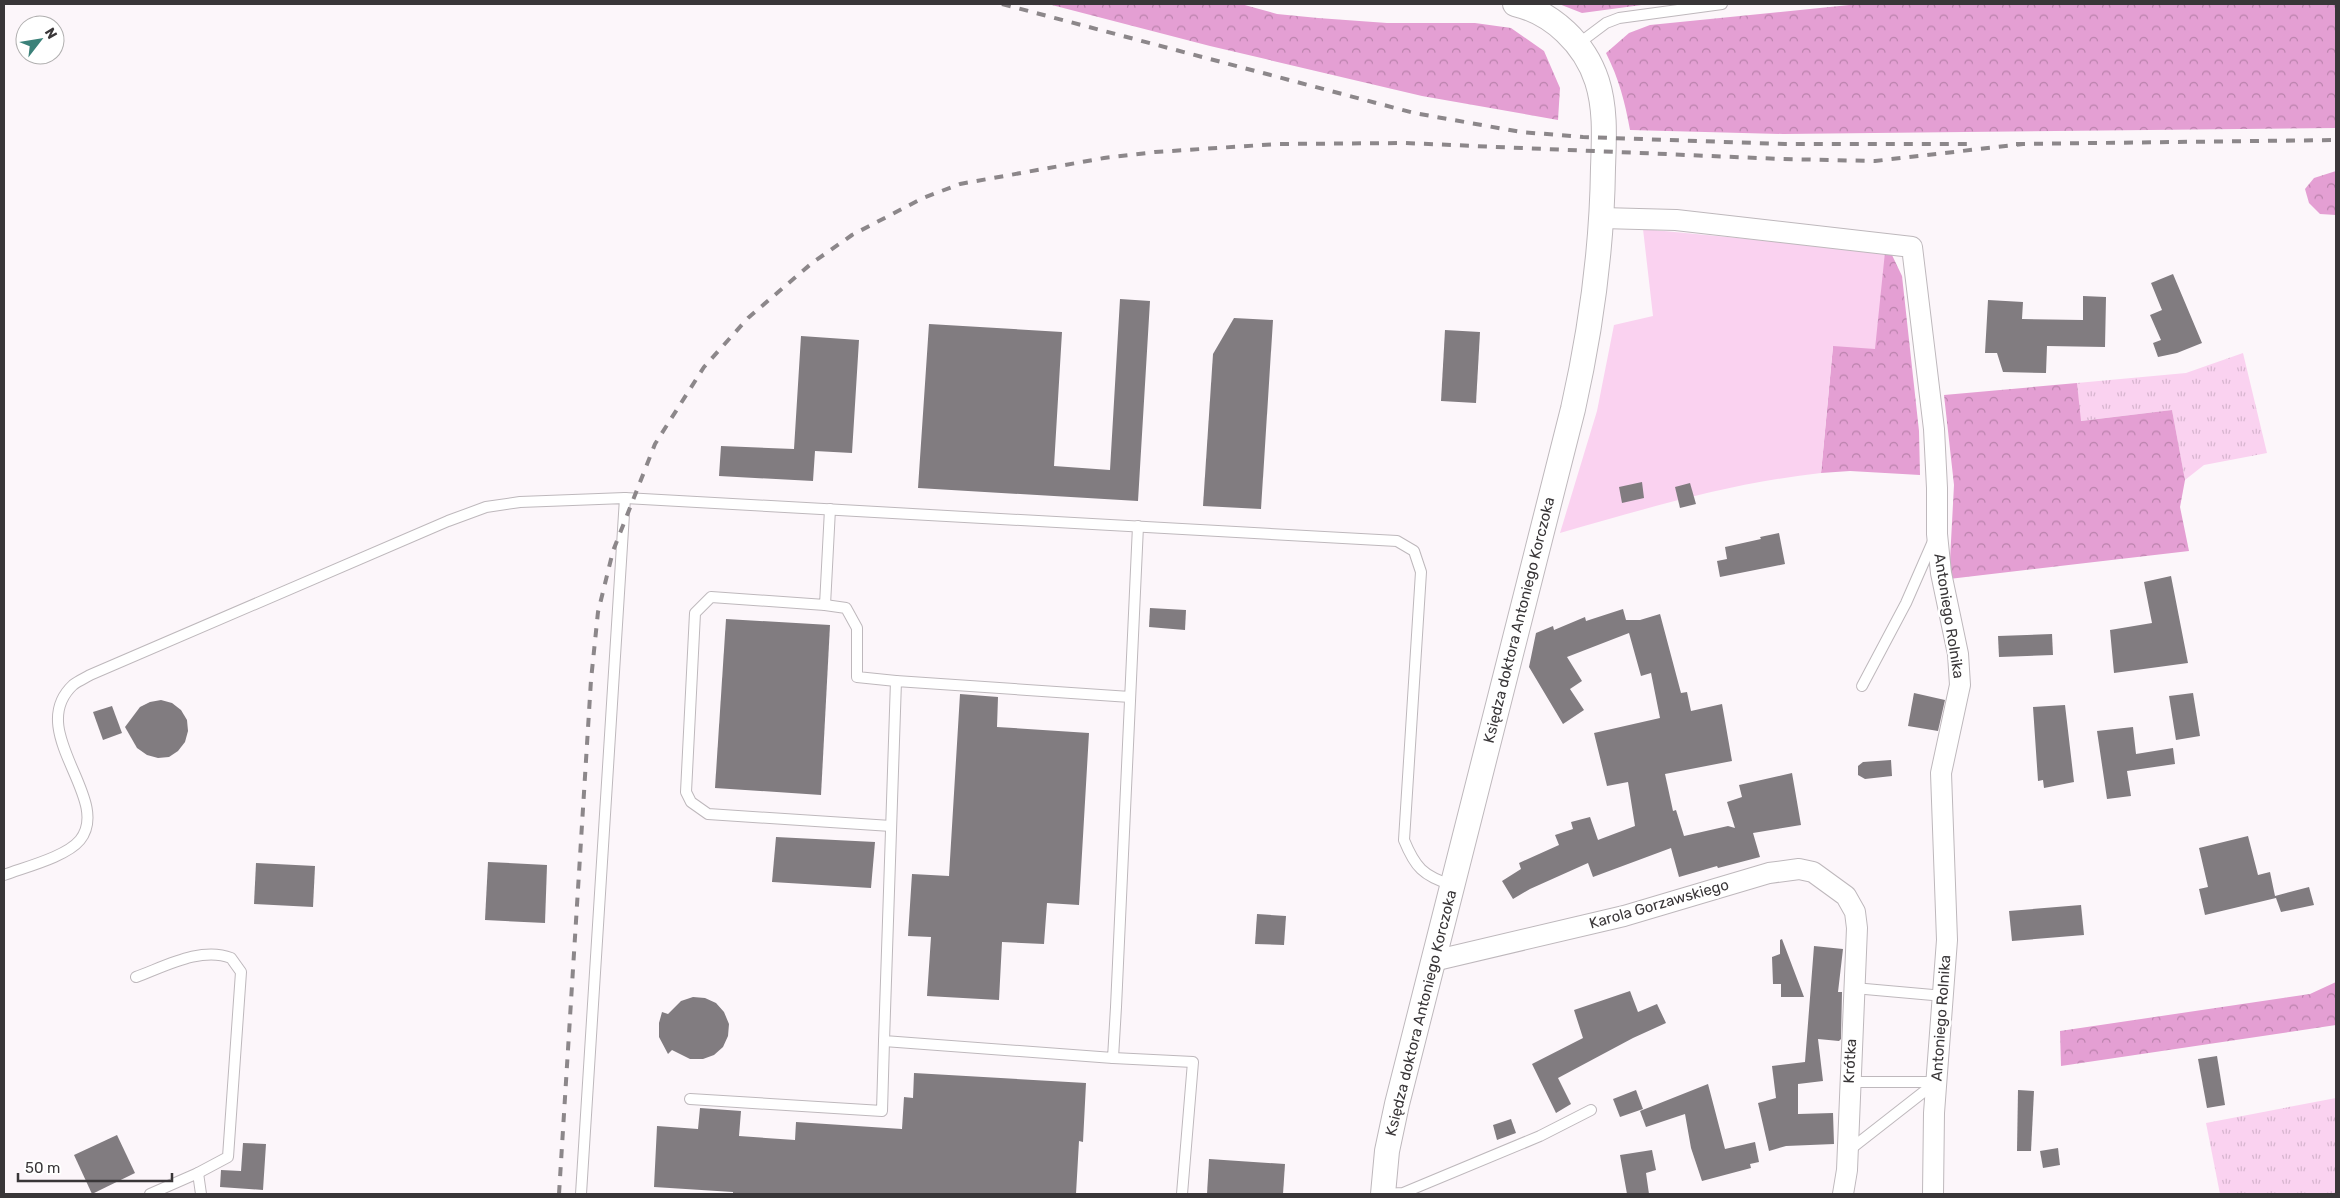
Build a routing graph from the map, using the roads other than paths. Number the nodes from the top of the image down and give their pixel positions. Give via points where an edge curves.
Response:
1 (1515, 4) edge
2 (1722, 4) edge
3 (1578, 44) junction
4 (1602, 218) junction
5 (625, 498) junction
6 (830, 509) junction
7 (1138, 526) junction
8 (1937, 534) junction
9 (825, 605) junction
10 (896, 682) junction
11 (1862, 686) dead end
12 (1130, 697) junction
13 (891, 826) junction
14 (4, 875) edge
15 (1452, 885) junction
16 (1857, 928) joint
17 (1433, 961) junction
18 (136, 977) dead end
19 (1854, 988) junction
20 (1944, 996) junction
21 (884, 1041) junction
22 (1113, 1058) junction
23 (1849, 1082) junction
24 (1936, 1082) junction
25 (690, 1099) dead end
26 (1591, 1110) dead end
27 (1848, 1152) junction
28 (198, 1173) junction
29 (150, 1194) edge
30 (201, 1194) edge
31 (581, 1194) edge
32 (1182, 1194) edge
33 (1383, 1194) edge
34 (1843, 1194) edge
35 (1933, 1194) edge

1 - 3 street via 1536,10
2 - 3 lane via 1619,18 1606,23
3 - 4 street, Księdza doktora Antoniego Korczoka via 1597,80 1602,102
4 - 8 street, Antoniego Rolnika via 1676,220 1912,247 1934,429
4 - 15 street, Księdza doktora Antoniego Korczoka via 1589,334 1580,376
5 - 6 lane
5 - 14 lane via 520,502 486,507 99,671 73,685 62,701 58,719 62,743 86,806 87,823 80,840 64,852
5 - 31 lane
6 - 7 lane
6 - 9 lane
7 - 12 lane
7 - 15 lane via 1397,541 1414,551 1421,572 1404,840 1413,862 1430,878
8 - 11 lane via 1906,603
8 - 20 street, Antoniego Rolnika via 1941,573 1958,654 1960,685 1941,773 1947,940
9 - 10 lane via 846,608 857,628 858,677
9 - 13 lane via 711,598 694,613 686,792 691,802 708,814
10 - 12 lane
10 - 13 lane
12 - 22 lane
13 - 21 lane
15 - 17 street, Księdza doktora Antoniego Korczoka
16 - 17 street, Karola Gorzawskiego via 1855,912 1846,896 1813,872 1799,869 1769,873 1624,916
16 - 19 street, Krótka
17 - 33 street, Księdza doktora Antoniego Korczoka via 1395,1113
18 - 28 lane via 182,960 210,954 231,958 240,972 228,1157
19 - 20 lane
19 - 23 street, Krótka
20 - 24 street, Antoniego Rolnika
21 - 22 lane
21 - 25 lane via 882,1110
22 - 32 lane via 1193,1062
23 - 24 lane
23 - 27 street, Krótka
24 - 27 lane
24 - 35 street, Antoniego Rolnika
26 - 33 lane via 1540,1136 1403,1193
27 - 34 street, Krótka
28 - 29 lane
28 - 30 lane

